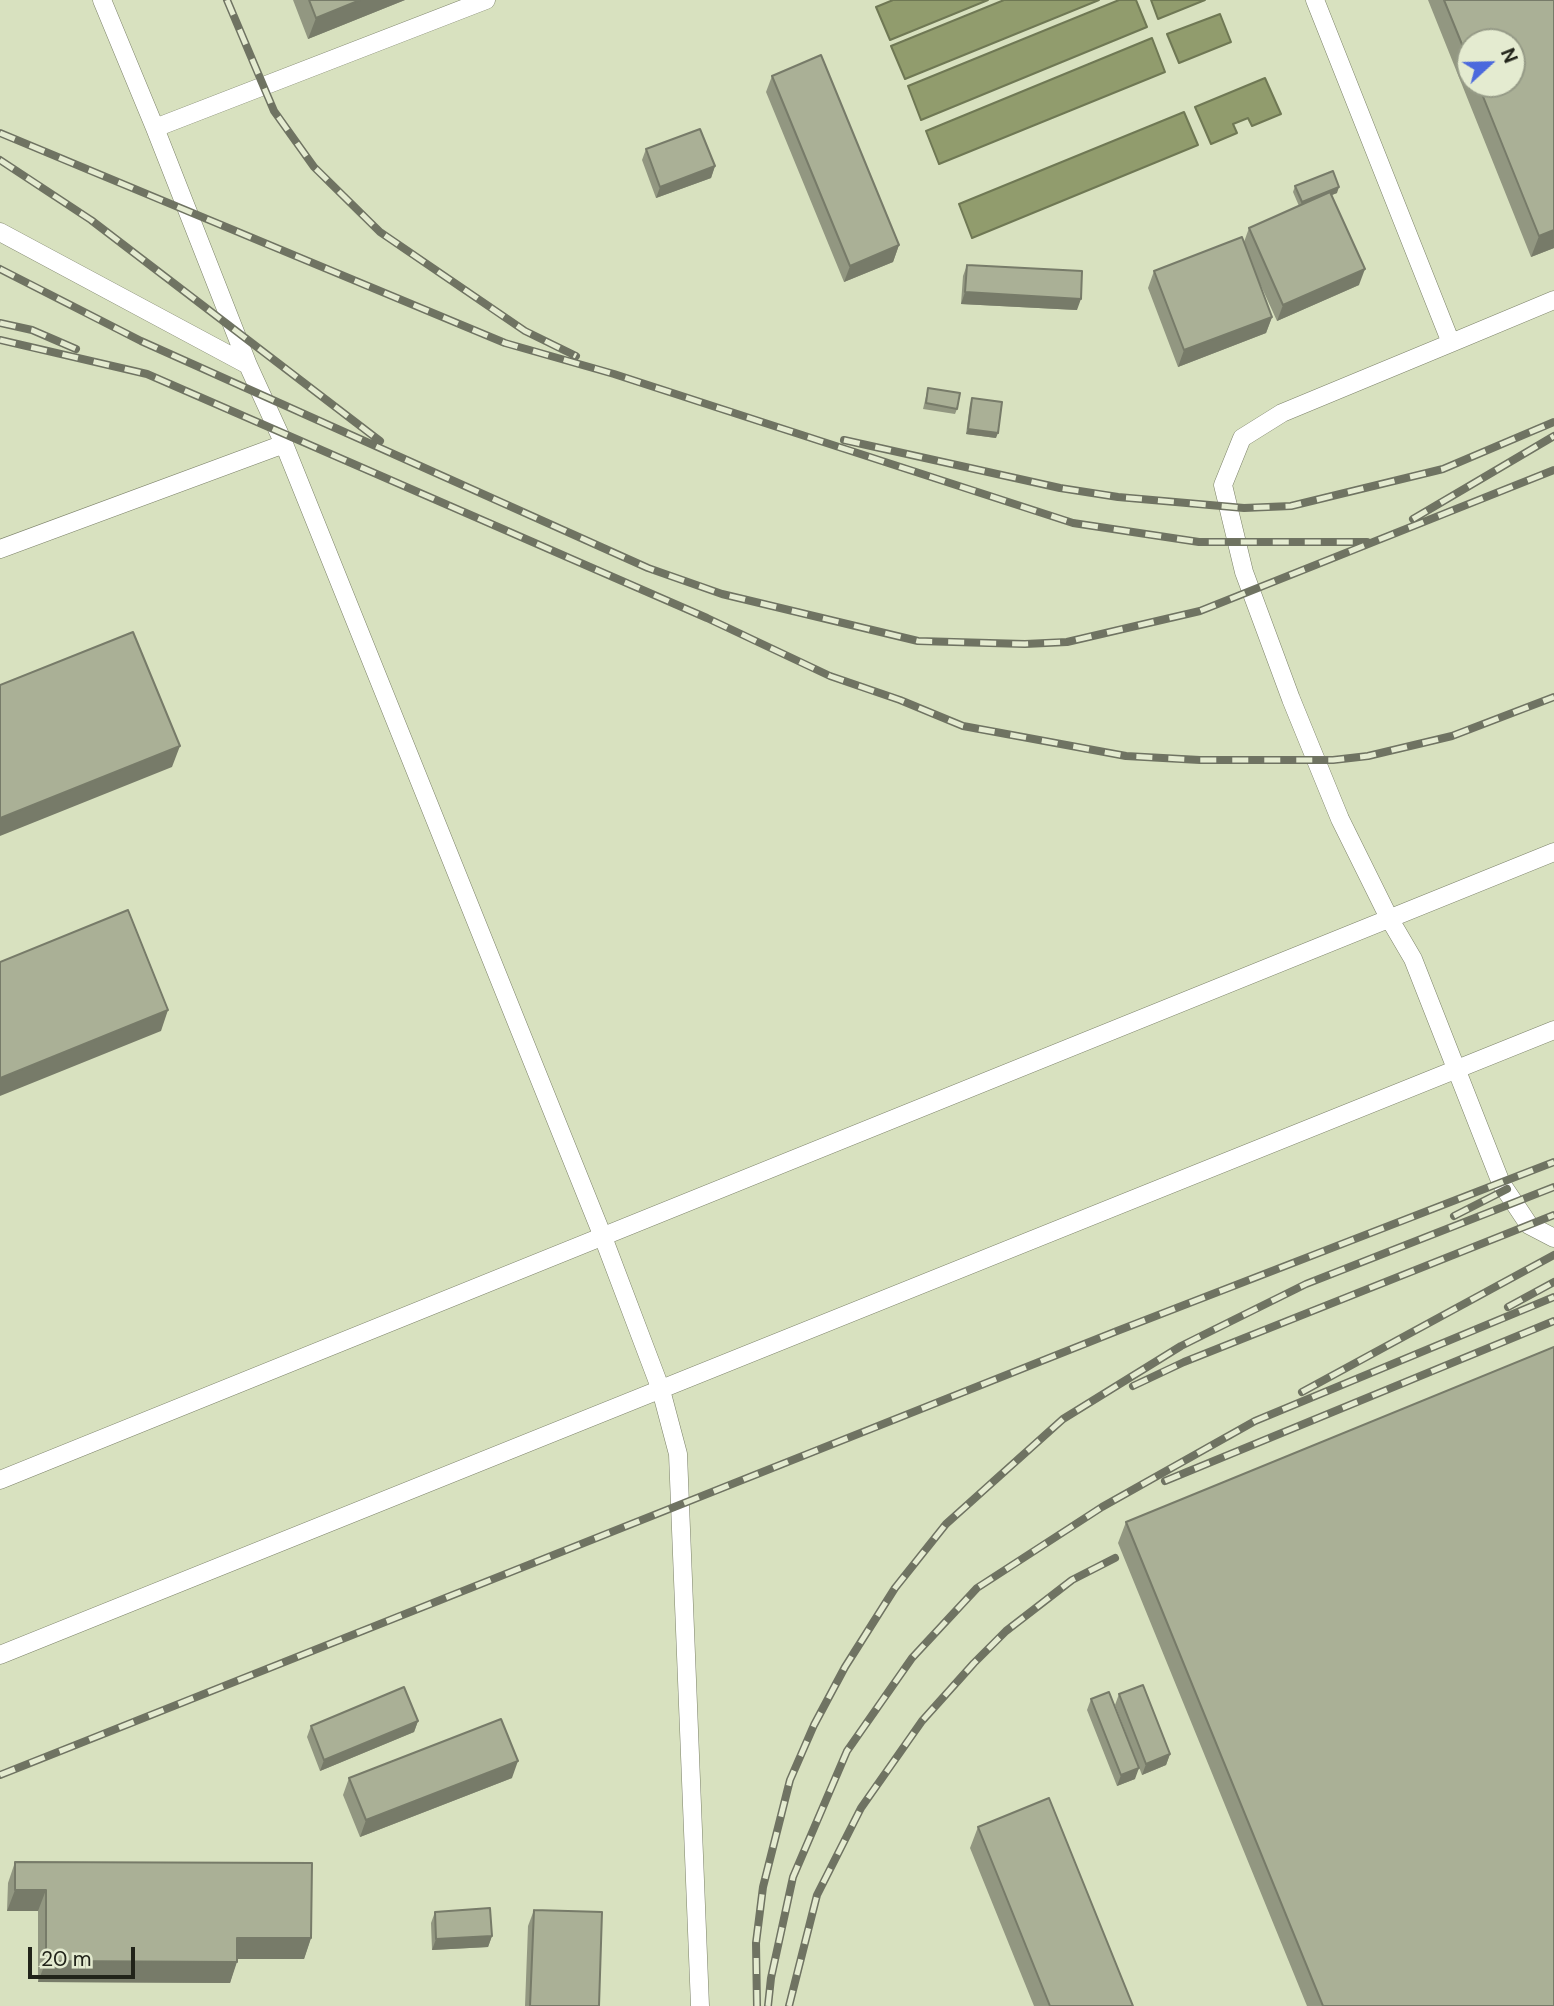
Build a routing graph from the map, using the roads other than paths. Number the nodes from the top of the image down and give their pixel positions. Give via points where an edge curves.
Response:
1 (102, 0) edge
2 (486, 0) edge
3 (1315, 0) edge
4 (155, 128) junction
5 (0, 232) edge
6 (1554, 300) edge
7 (1451, 343) junction
8 (248, 365) junction
9 (284, 444) junction
10 (0, 550) edge
11 (1554, 852) edge
12 (1389, 918) junction
13 (1554, 1030) edge
14 (1456, 1069) junction
15 (603, 1237) junction
16 (1554, 1238) edge
17 (661, 1390) junction
18 (0, 1480) edge
19 (0, 1655) edge
20 (700, 2006) edge

1 - 4 lane
2 - 4 lane
3 - 7 lane
4 - 8 lane
5 - 8 lane
6 - 7 lane
7 - 12 lane via 1282,412 1242,438 1223,485 1244,572 1291,699 1340,819
8 - 9 lane
9 - 10 lane
9 - 15 lane
11 - 12 lane
12 - 14 lane via 1413,959
12 - 15 lane
13 - 14 lane
14 - 16 lane via 1501,1183 1529,1225
14 - 17 lane
15 - 17 lane
15 - 18 lane
17 - 19 lane
17 - 20 lane via 678,1454

